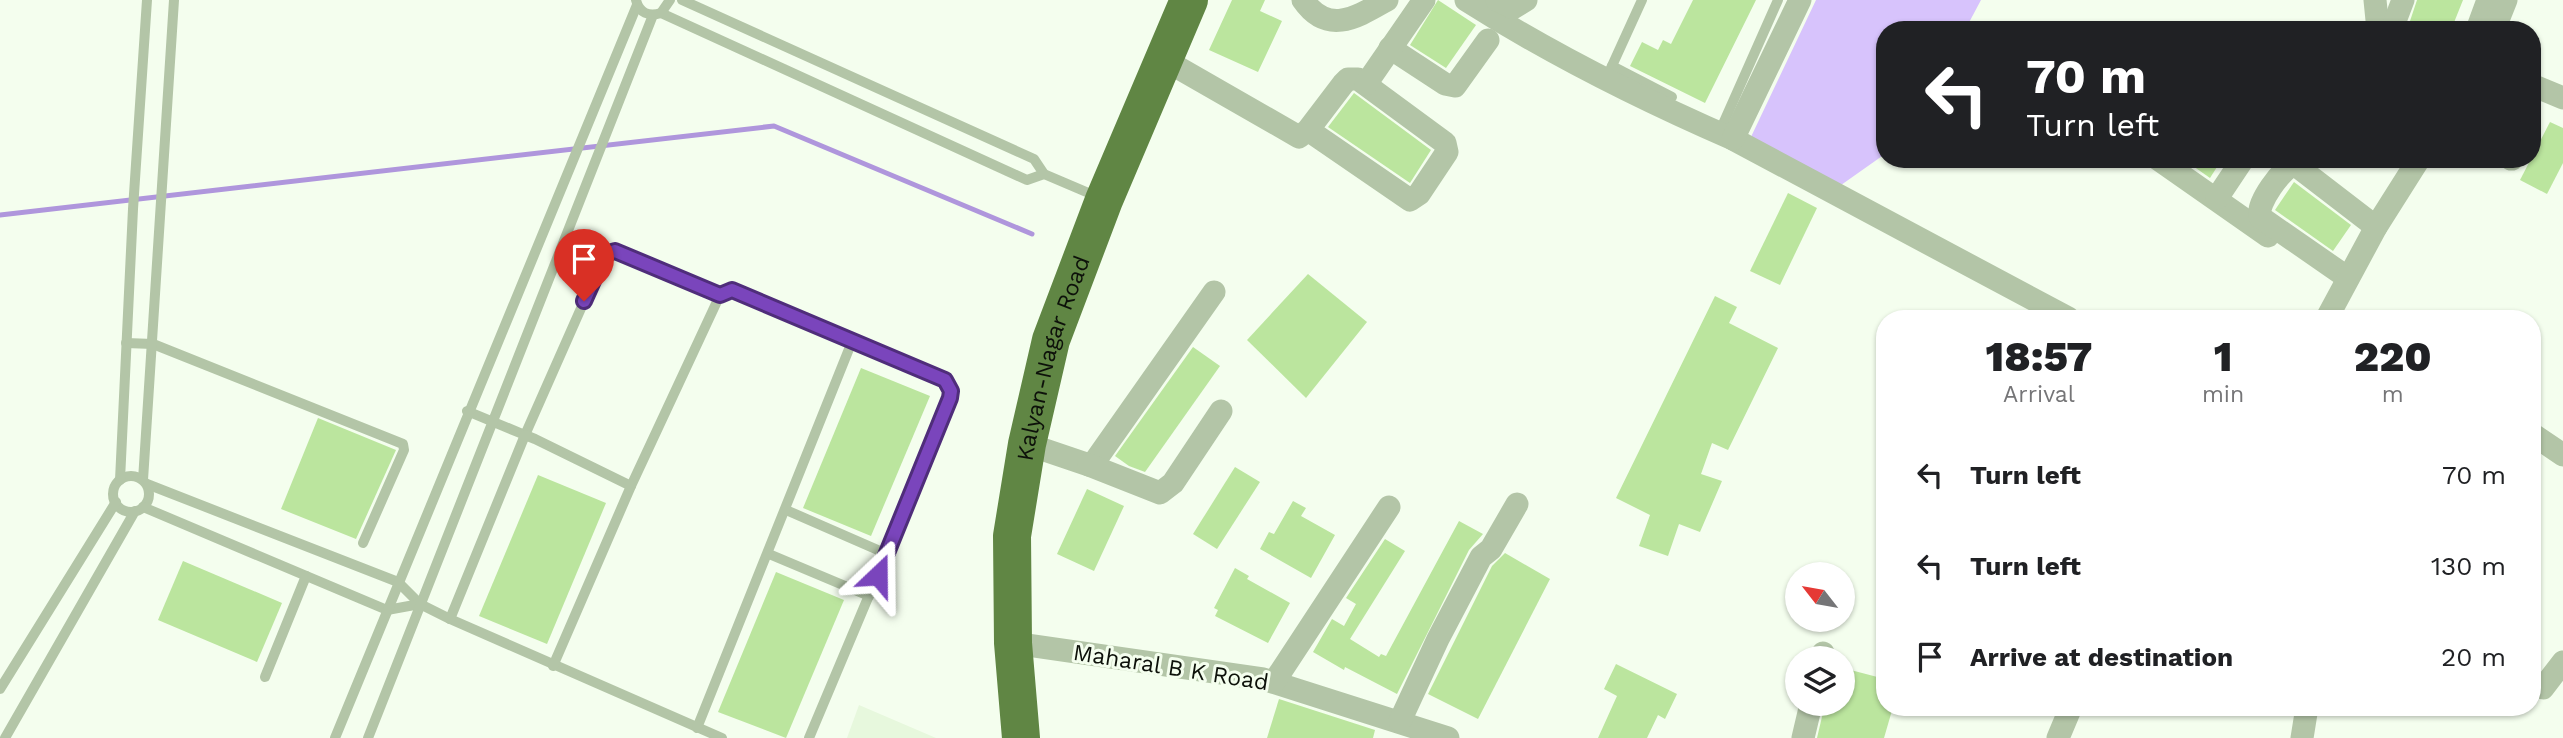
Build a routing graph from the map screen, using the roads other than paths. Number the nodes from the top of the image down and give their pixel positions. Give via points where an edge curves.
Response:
1 (147, 0) edge
2 (174, 0) edge
3 (670, 0) edge
4 (682, 0) edge
5 (1189, 0) edge
6 (1303, 0) edge
7 (1387, 0) edge
8 (1424, 0) edge
9 (1466, 0) edge
10 (1497, 0) edge
11 (1526, 0) edge
12 (1642, 0) edge
13 (1778, 0) edge
14 (1800, 0) edge
15 (2375, 0) edge
16 (2403, 0) edge
17 (2488, 0) edge
18 (2506, 0) edge
19 (636, 2) edge
20 (657, 14) junction
21 (2377, 21) edge
22 (2395, 21) edge
23 (2480, 21) edge
24 (2498, 21) edge
25 (1488, 40) dead end
26 (1390, 48) junction
27 (1163, 59) junction
28 (1609, 72) junction
29 (1366, 85) junction
30 (2541, 89) edge
31 (1672, 97) dead end
32 (2563, 98) edge
33 (1308, 130) junction
34 (1726, 136) junction
35 (2172, 168) edge
36 (2237, 168) edge
37 (2286, 168) edge
38 (2299, 168) edge
39 (2412, 168) edge
40 (1044, 174) junction
41 (2217, 198) junction
42 (1104, 200) junction
43 (2376, 227) junction
44 (2345, 284) junction
45 (1214, 292) dead end
46 (720, 295) junction
47 (2053, 310) edge
48 (2331, 310) edge
49 (853, 339) junction
50 (126, 343) junction
51 (153, 344) junction
52 (467, 411) junction
53 (1221, 411) dead end
54 (492, 421) junction
55 (525, 435) junction
56 (2541, 440) edge
57 (1027, 444) junction
58 (2563, 455) edge
59 (1088, 465) junction
60 (120, 480) junction
61 (145, 482) junction
62 (631, 486) junction
63 (116, 502) junction
64 (1517, 504) dead end
65 (1389, 507) dead end
66 (139, 509) junction
67 (786, 510) junction
68 (363, 543) dead end
69 (769, 554) junction
70 (887, 554) junction
71 (306, 576) junction
72 (398, 582) junction
73 (869, 596) junction
74 (420, 604) junction
75 (387, 610) junction
76 (450, 619) junction
77 (1013, 643) junction
78 (2563, 663) edge
79 (553, 666) junction
80 (265, 677) dead end
81 (1274, 682) junction
82 (2541, 687) edge
83 (0, 689) edge
84 (1808, 716) edge
85 (2067, 716) edge
86 (2306, 716) edge
87 (1400, 721) junction
88 (697, 728) junction
89 (5, 738) edge
90 (335, 738) edge
91 (368, 738) edge
92 (722, 738) edge
93 (809, 738) edge
94 (1021, 738) edge
95 (1448, 738) edge
96 (1803, 738) edge
97 (2058, 738) edge
98 (2302, 738) edge

1 - 50 lane
2 - 51 lane
3 - 20 lane
4 - 40 lane via 1034,159
5 - 27 highway, Kalyan-Nagar Road
6 - 7 street via 1310,11 1333,20 1352,20
8 - 26 street
9 - 28 street via 1528,39
10 - 11 street via 1513,8
12 - 28 lane
13 - 34 lane
14 - 34 street
15 - 21 street
16 - 22 street
17 - 23 street
18 - 24 street
19 - 20 lane via 645,13
19 - 52 lane
20 - 40 lane via 1027,180
20 - 54 lane via 603,137
25 - 26 street via 1455,86
26 - 29 street
27 - 33 street via 1291,135 1299,137
27 - 42 highway, Kalyan-Nagar Road
28 - 31 lane
28 - 34 street
29 - 33 street via 1348,79
29 - 33 street via 1447,147 1414,199 1405,199
30 - 32 street
34 - 47 street
35 - 41 street
36 - 41 street
37 - 44 street via 2258,211 2264,221
38 - 43 street
39 - 43 street
40 - 42 lane
41 - 44 street
42 - 57 highway, Kalyan-Nagar Road via 1051,340
43 - 44 street
44 - 48 street
45 - 59 street
46 - 49 lane via 732,290
46 - 55 lane via 615,251 605,254
46 - 62 lane
49 - 67 lane
49 - 70 lane via 933,373 945,380 951,391
50 - 51 lane
50 - 60 lane
51 - 61 lane
51 - 68 lane via 403,444
52 - 54 lane
52 - 72 lane
53 - 59 street via 1173,483 1160,493
54 - 55 lane
54 - 74 lane
55 - 62 lane
55 - 76 lane
56 - 58 street
57 - 59 street
57 - 77 highway, Kalyan-Nagar Road via 1012,536
60 - 61 lane via 131,476
60 - 63 lane via 114,491
61 - 66 lane via 149,495
61 - 72 lane
62 - 79 lane
63 - 66 lane via 124,510
63 - 83 lane
64 - 87 street via 1476,566
65 - 81 street
66 - 71 lane
66 - 89 lane
67 - 69 lane
67 - 70 lane
69 - 73 lane
69 - 88 lane
70 - 73 lane
71 - 75 lane
71 - 80 lane
72 - 74 lane
72 - 75 lane
73 - 93 lane
74 - 75 lane
74 - 76 lane
74 - 91 lane
75 - 90 lane
76 - 79 lane
77 - 81 street, Maharal B K Road
77 - 94 highway, Kalyan-Nagar Road
78 - 82 street
79 - 88 lane
81 - 87 street, Maharal B K Road
84 - 96 street
85 - 97 street
86 - 98 street
87 - 95 street, Maharal B K Road
88 - 92 lane

